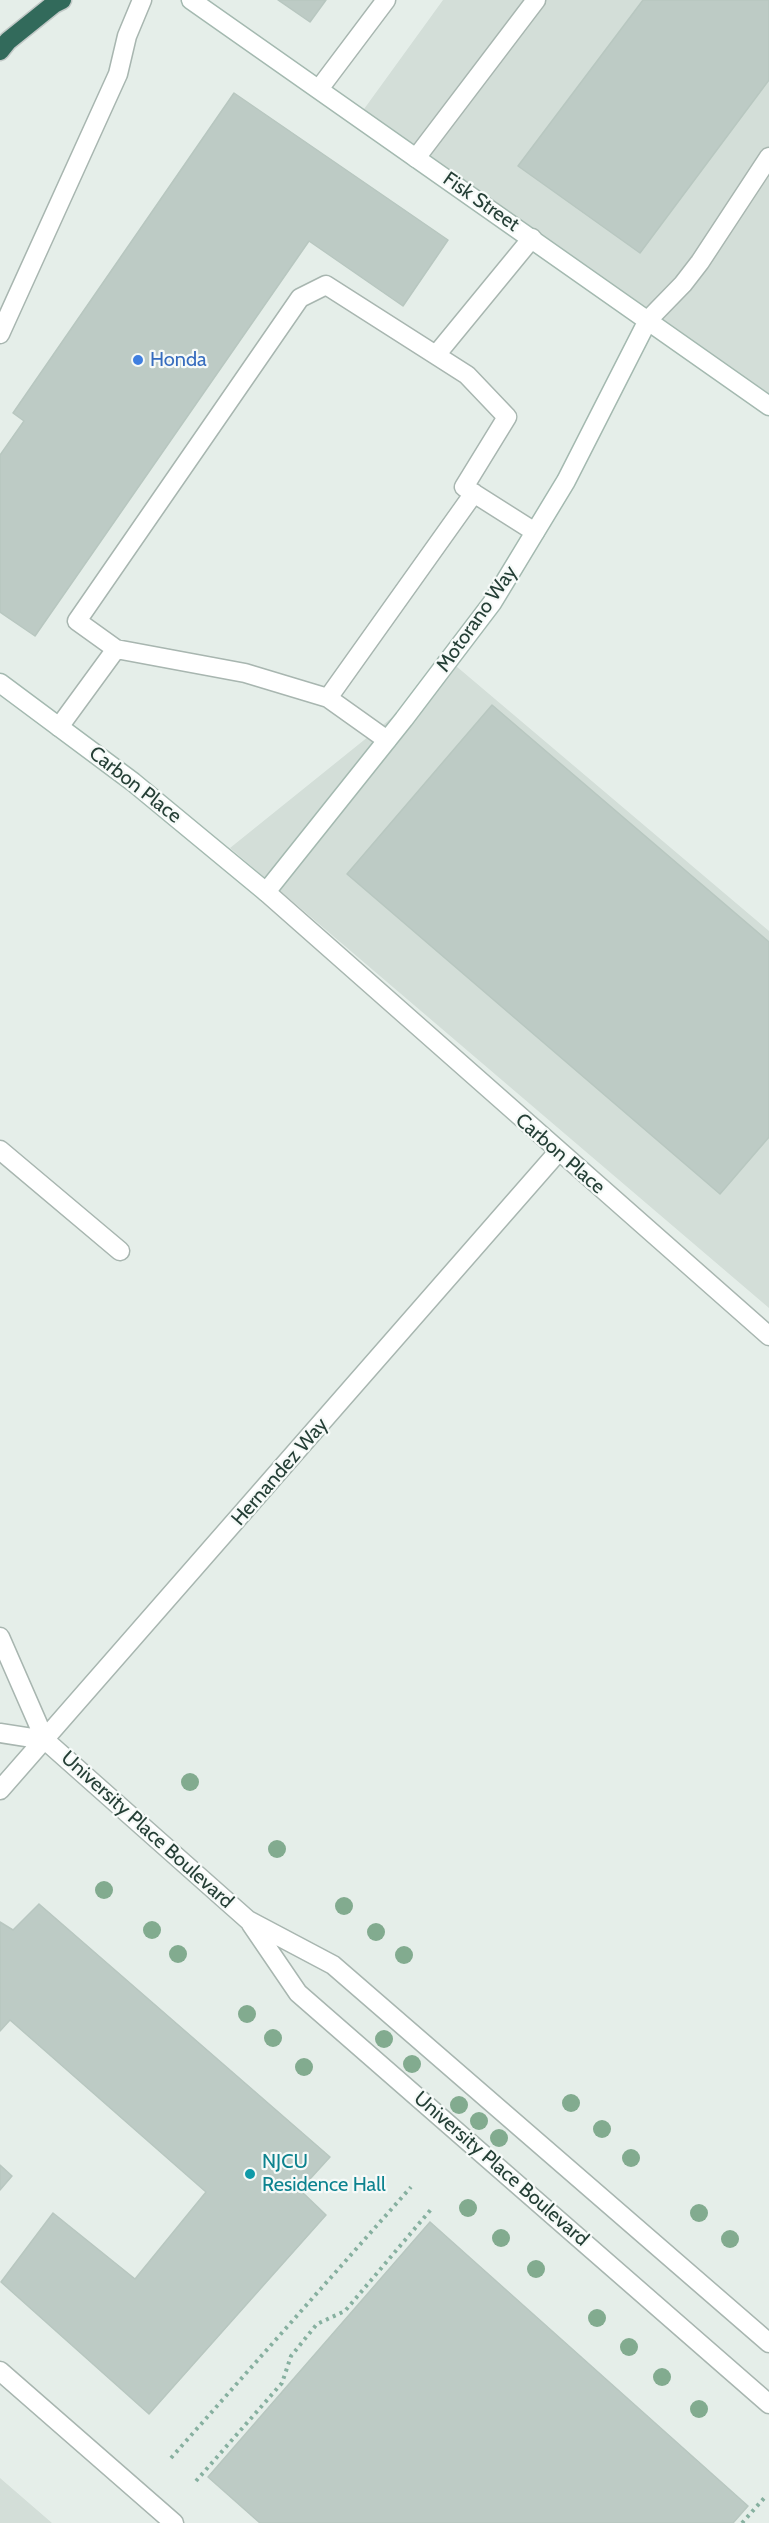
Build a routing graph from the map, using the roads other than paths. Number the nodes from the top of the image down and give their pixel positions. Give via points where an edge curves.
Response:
1 (62, 0) edge
2 (142, 0) edge
3 (191, 0) edge
4 (386, 0) edge
5 (536, 0) edge
6 (0, 51) edge
7 (319, 89) junction
8 (769, 157) edge
9 (416, 158) junction
10 (532, 238) junction
11 (648, 320) junction
12 (0, 334) edge
13 (436, 355) junction
14 (769, 406) edge
15 (474, 493) junction
16 (535, 532) junction
17 (116, 650) junction
18 (0, 683) edge
19 (328, 698) junction
20 (59, 727) junction
21 (387, 740) junction
22 (266, 892) junction
23 (0, 1150) edge
24 (558, 1152) junction
25 (120, 1251) dead end
26 (769, 1336) edge
27 (0, 1637) edge
28 (0, 1733) edge
29 (45, 1740) junction
30 (0, 1790) edge
31 (248, 1920) junction
32 (769, 2343) edge
33 (0, 2371) edge
34 (769, 2404) edge
35 (174, 2523) edge

1 - 6 highway via 8,40
2 - 12 street via 127,36 118,74
3 - 7 street, Fisk Street
4 - 7 street
5 - 9 street
7 - 9 street, Fisk Street
8 - 11 street, Motorano Way via 700,262
9 - 10 street, Fisk Street
10 - 11 street, Fisk Street
10 - 13 street
11 - 14 street, Fisk Street
11 - 16 street, Motorano Way via 566,481
13 - 15 street via 467,375 507,417 464,487
13 - 17 street via 326,285 300,298 77,621
15 - 16 street
15 - 19 street
16 - 21 street, Motorano Way via 492,603
17 - 19 street via 245,673
17 - 20 street
18 - 20 street, Carbon Place
19 - 21 street
20 - 22 street, Carbon Place via 133,782
21 - 22 street, Motorano Way
22 - 24 street, Carbon Place
23 - 25 street
24 - 26 street, Carbon Place
24 - 29 street, Hernandez Way
27 - 29 street
28 - 29 street
29 - 30 street, Hernandez Way
29 - 31 street, University Place Boulevard
31 - 32 street, University Place Boulevard via 333,1965
31 - 34 street, University Place Boulevard via 298,1993
33 - 35 street

